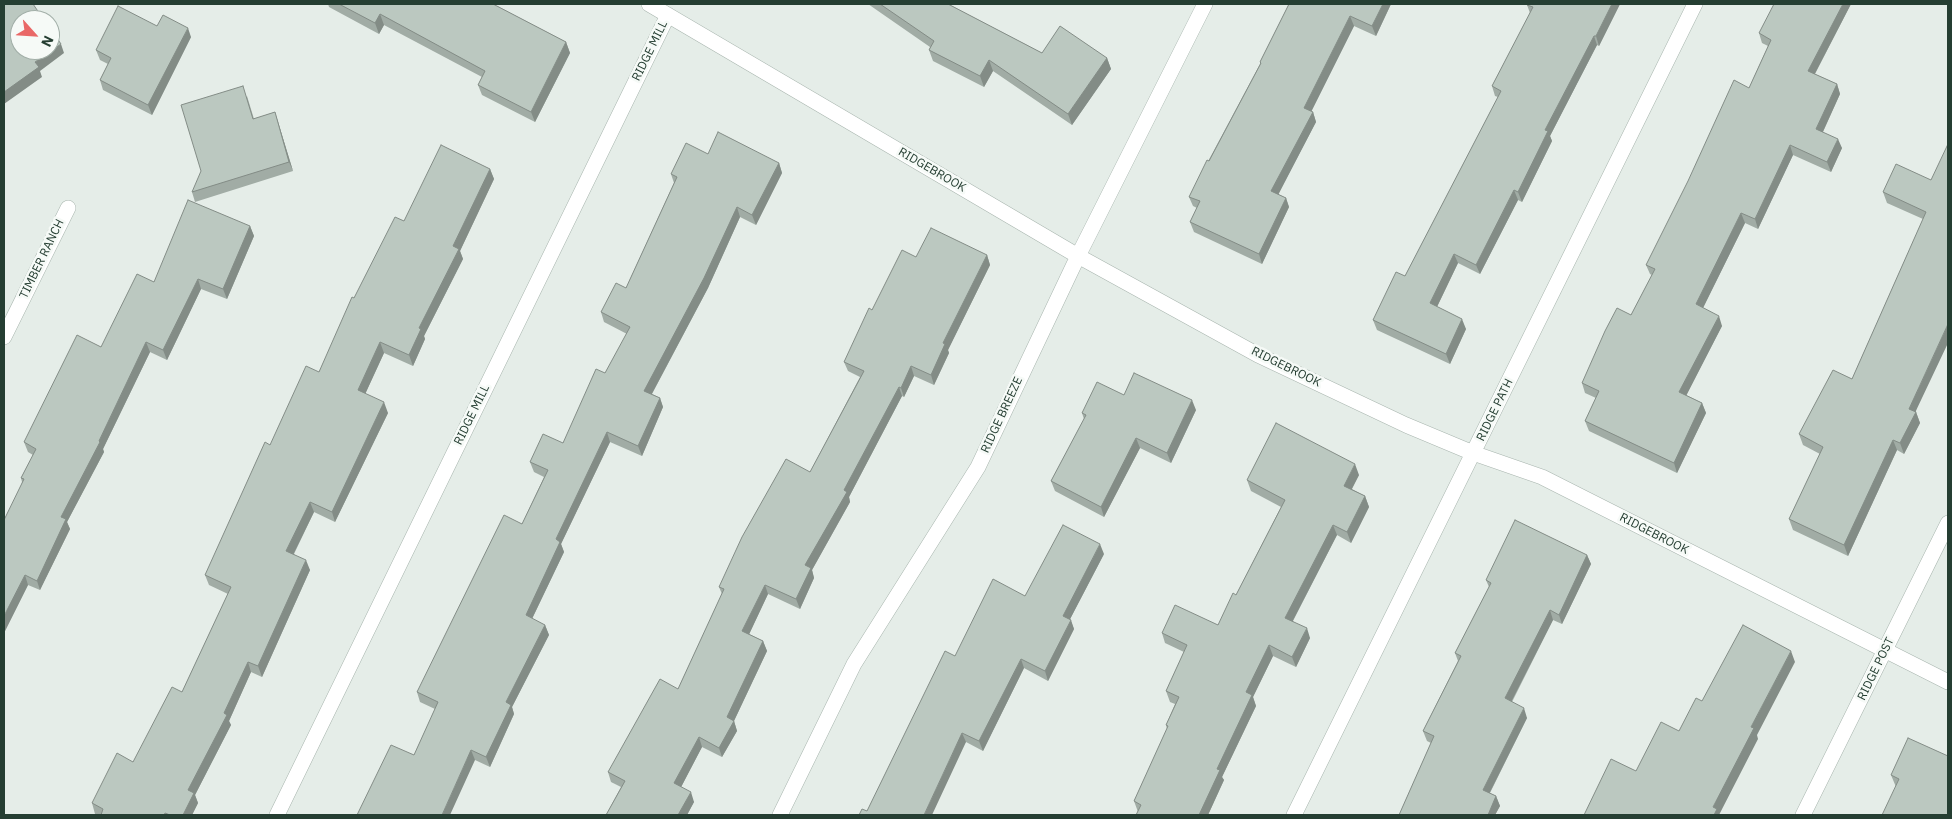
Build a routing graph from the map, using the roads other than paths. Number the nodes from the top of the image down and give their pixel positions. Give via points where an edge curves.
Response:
1 (649, 4) edge
2 (1205, 4) edge
3 (1695, 4) edge
4 (668, 15) junction
5 (68, 208) dead end
6 (1078, 256) junction
7 (4, 338) edge
8 (1474, 453) junction
9 (1948, 523) edge
10 (1885, 651) junction
11 (1948, 682) edge
12 (277, 815) edge
13 (780, 815) edge
14 (1294, 815) edge
15 (1803, 815) edge

1 - 4 street, RIDGEBROOK
2 - 6 street, RIDGE BREEZE
3 - 8 street, RIDGE PATH
4 - 6 street, RIDGEBROOK
4 - 12 street, RIDGE MILL
5 - 7 street, TIMBER RANCH
6 - 8 street, RIDGEBROOK via 1258,355
6 - 13 street, RIDGE BREEZE via 978,467 854,664
8 - 10 street, RIDGEBROOK via 1542,478
8 - 14 street, RIDGE PATH
9 - 10 street, RIDGE POST
10 - 11 street, RIDGEBROOK
10 - 15 street, RIDGE POST

